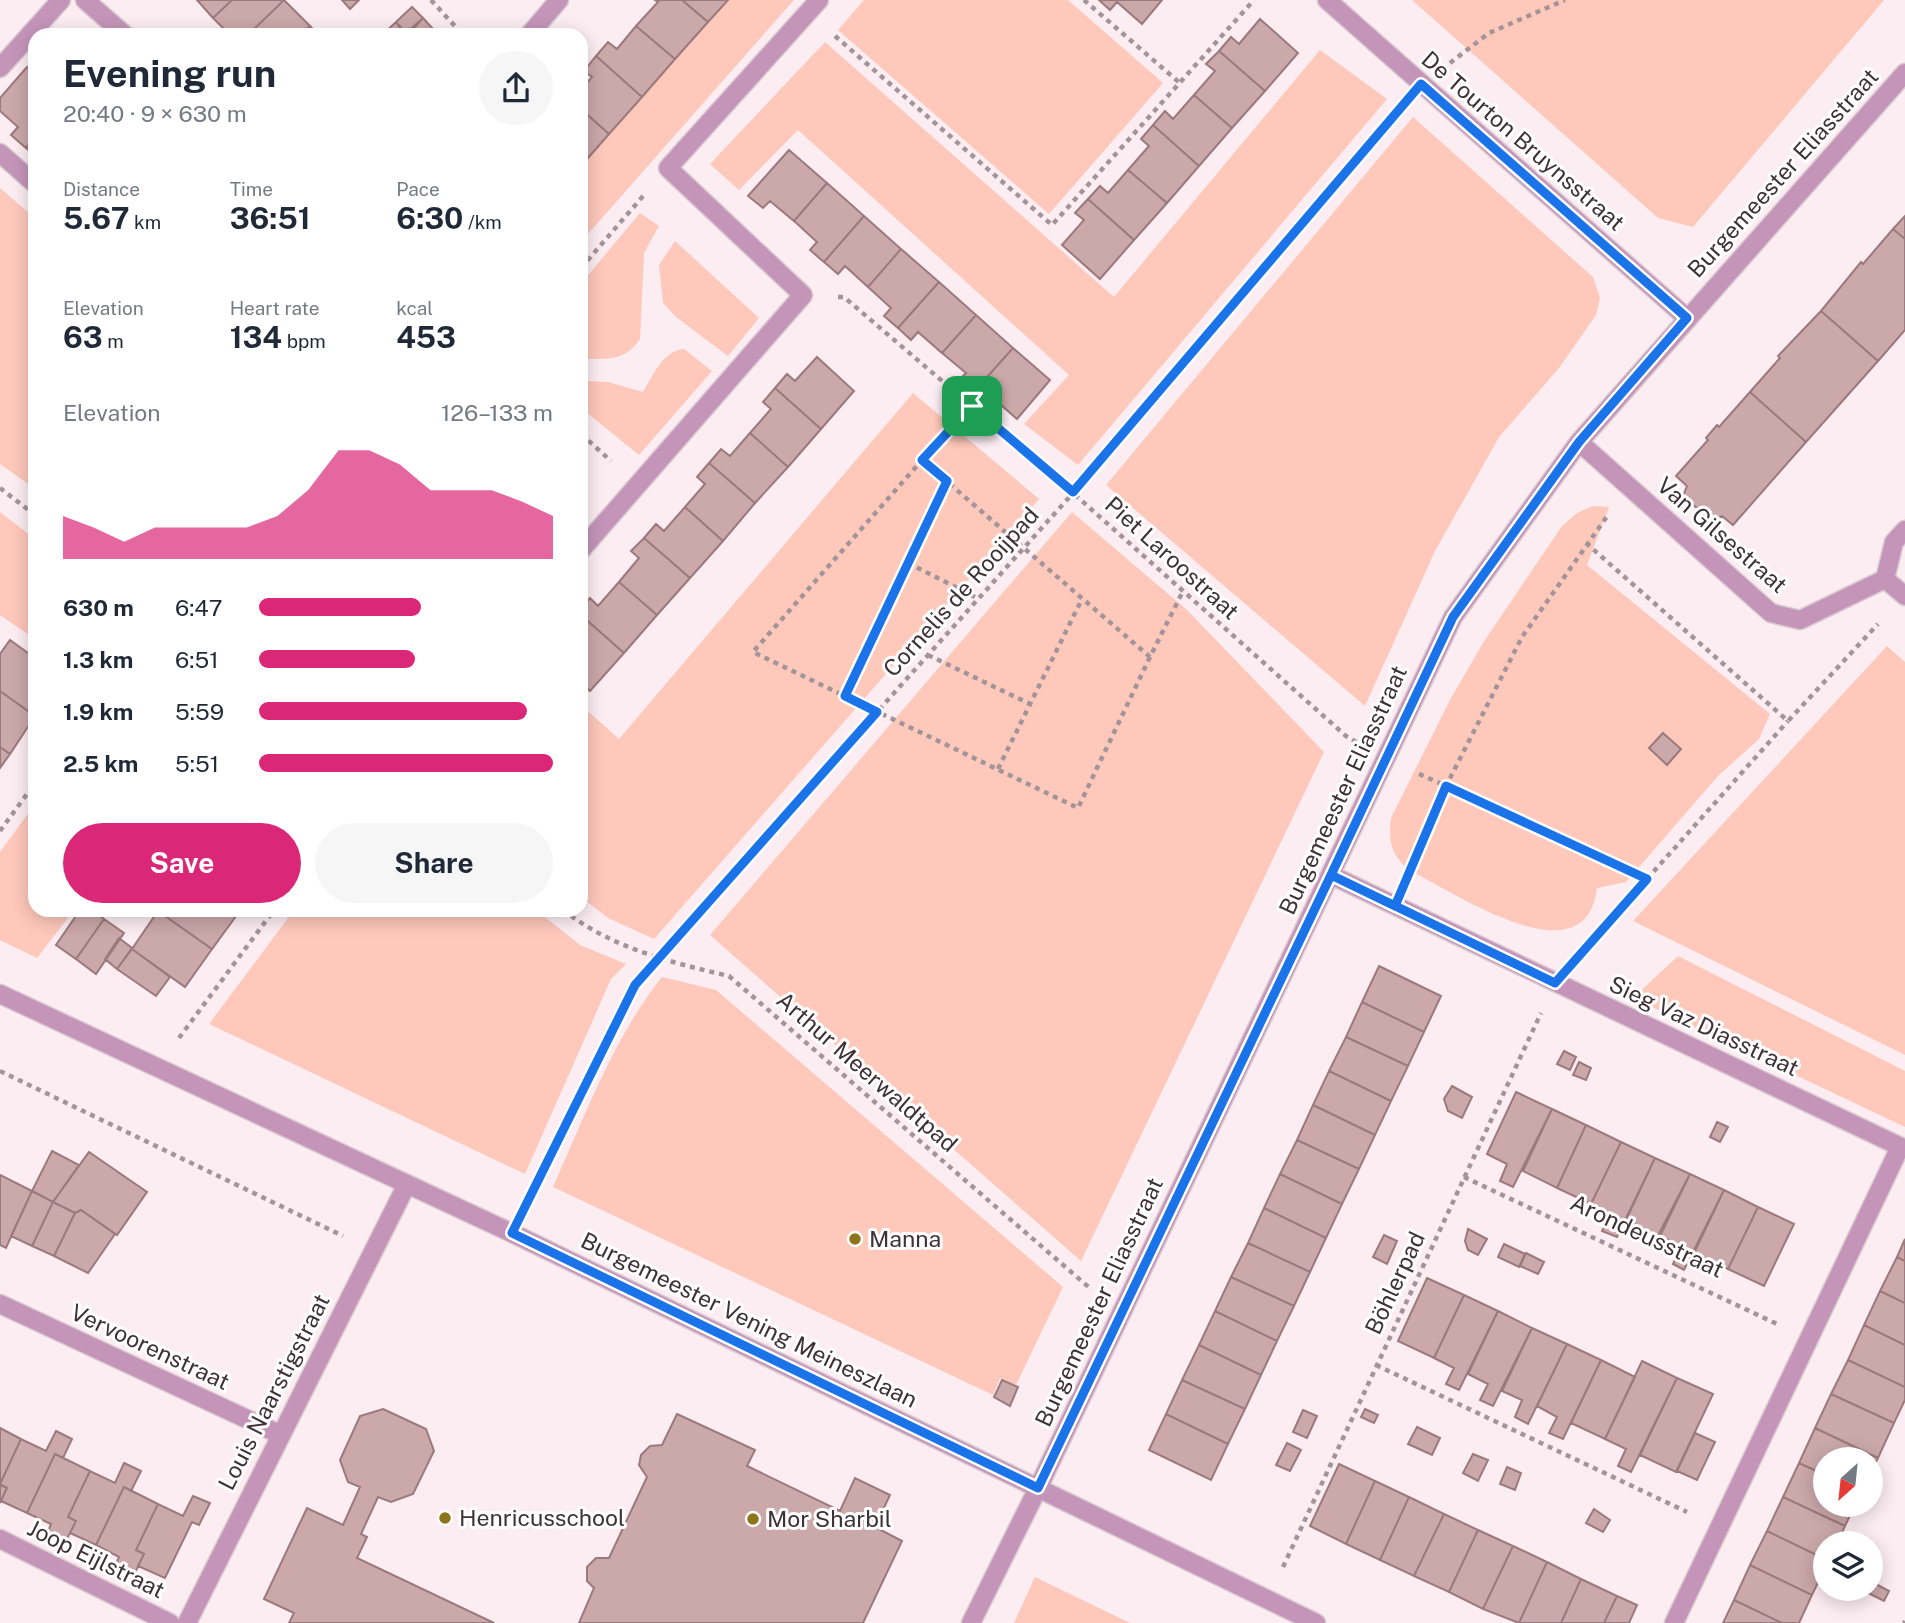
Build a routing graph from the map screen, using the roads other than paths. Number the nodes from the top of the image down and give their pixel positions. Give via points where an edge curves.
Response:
1 (61, 0) edge
2 (85, 0) edge
3 (559, 0) edge
4 (1327, 0) edge
5 (813, 6) edge
6 (36, 28) edge
7 (117, 28) edge
8 (534, 28) edge
9 (28, 37) edge
10 (0, 68) edge
11 (1905, 73) edge
12 (0, 153) edge
13 (28, 178) edge
14 (1687, 318) junction
15 (1579, 442) junction
16 (1905, 530) edge
17 (588, 542) edge
18 (1885, 579) junction
19 (1905, 596) edge
20 (1331, 875) junction
21 (0, 994) edge
22 (1903, 1148) edge
23 (407, 1184) junction
24 (0, 1304) edge
25 (279, 1434) junction
26 (1038, 1488) junction
27 (0, 1539) edge
28 (170, 1623) edge
29 (187, 1623) edge
30 (971, 1623) edge
31 (1316, 1623) edge
32 (1674, 1623) edge

1 - 6 street
2 - 7 street
3 - 8 street
4 - 14 street, De Tourton Bruynsstraat
5 - 17 street via 668,169 803,295
9 - 10 street
11 - 14 street, Burgemeester Eliasstraat
12 - 13 street
14 - 15 street, Burgemeester Eliasstraat
15 - 18 street, Van Gilsestraat via 1771,613 1800,620
15 - 20 street, Burgemeester Eliasstraat via 1453,617
16 - 18 street via 1894,542
18 - 19 street
20 - 22 street, Sieg Vaz Diasstraat
20 - 26 street, Burgemeester Eliasstraat
21 - 23 street, Burgemeester Vening Meineszlaan
22 - 32 street
23 - 25 street, Louis Naarstigstraat
23 - 26 street, Burgemeester Vening Meineszlaan
24 - 25 street, Vervoorenstraat
25 - 29 street, Louis Naarstigstraat
26 - 30 street, Burgemeester Eliasstraat
26 - 31 street, Burgemeester Vening Meineszlaan
27 - 28 street, Joop Eijlstraat

